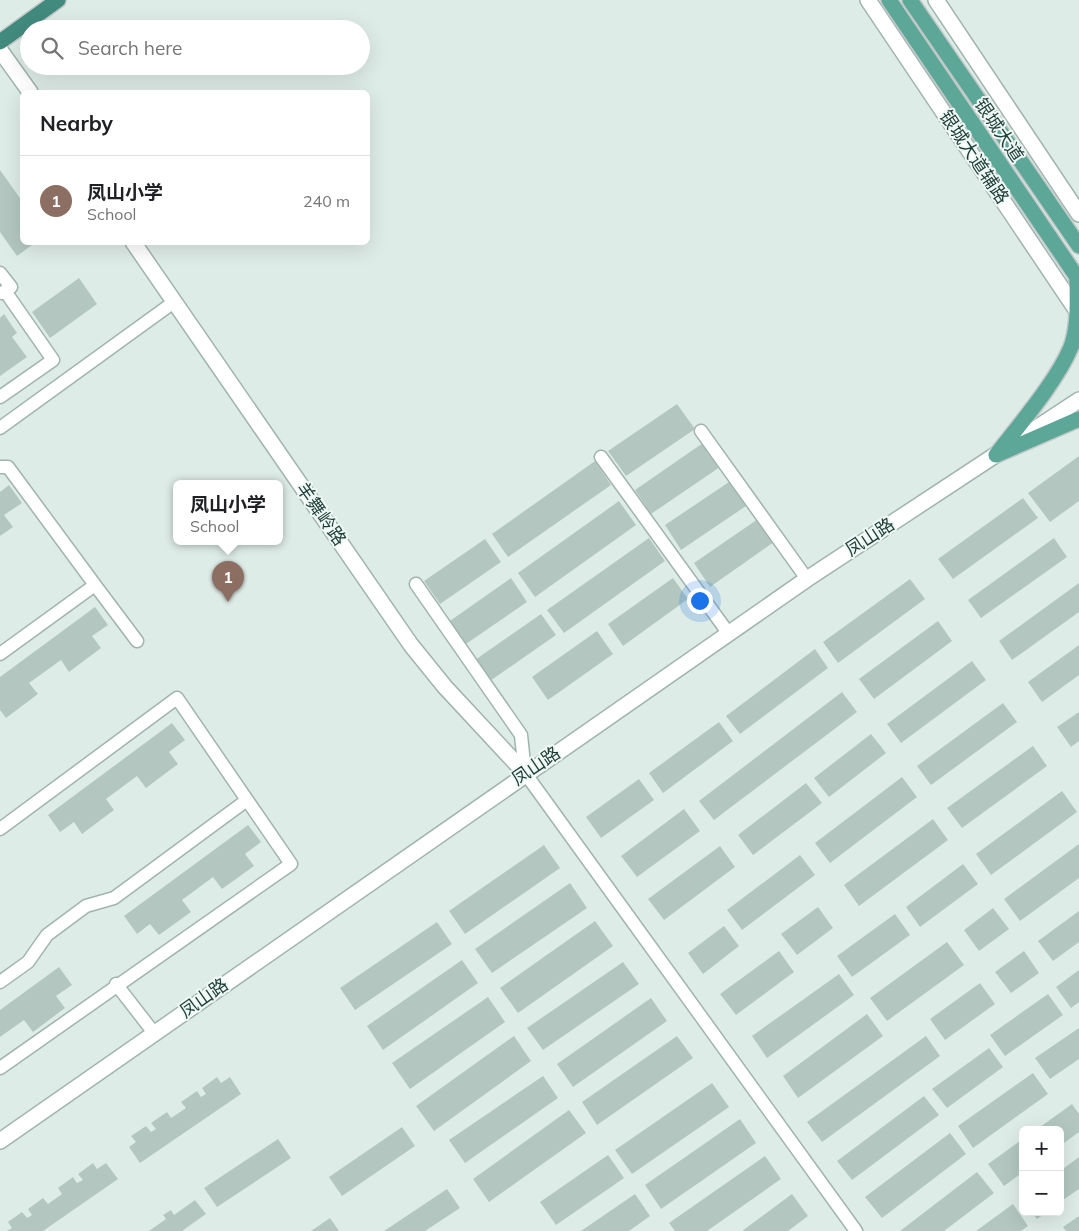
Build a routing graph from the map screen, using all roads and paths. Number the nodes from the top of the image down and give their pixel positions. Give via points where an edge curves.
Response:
1 (58, 0) edge
2 (868, 0) edge
3 (890, 0) edge
4 (910, 0) edge
5 (936, 0) edge
6 (30, 20) edge
7 (20, 28) edge
8 (0, 42) edge
9 (0, 50) edge
10 (29, 90) edge
11 (1079, 214) edge
12 (135, 245) edge
13 (1079, 246) edge
14 (0, 272) edge
15 (1078, 279) edge
16 (2, 293) edge
17 (174, 302) junction
18 (1078, 312) edge
19 (0, 397) edge
20 (1079, 400) edge
21 (1079, 419) edge
22 (0, 428) edge
23 (701, 431) dead end
24 (996, 455) junction
25 (601, 457) dead end
26 (0, 467) edge
27 (807, 579) junction
28 (416, 584) dead end
29 (95, 585) junction
30 (729, 634) junction
31 (137, 641) dead end
32 (0, 654) edge
33 (525, 773) junction
34 (247, 800) junction
35 (0, 829) edge
36 (0, 982) edge
37 (116, 984) junction
38 (154, 1033) junction
39 (0, 1068) edge
40 (0, 1141) edge
41 (856, 1231) edge

1 - 6 highway
2 - 18 street, 银城大道辅路
3 - 15 main road, 银城大道
4 - 13 main road, 银城大道
5 - 11 street
7 - 8 highway
9 - 10 street
12 - 17 street, 羊舞岭路
14 - 16 street via 11,287
15 - 18 main road
16 - 19 street via 54,360
17 - 22 street
17 - 33 street, 羊舞岭路 via 412,645 445,687
18 - 24 main road via 1072,346 1046,390
20 - 24 street, 凤山路
21 - 24 main road
23 - 27 street
24 - 27 street, 凤山路
25 - 30 street
26 - 29 street via 8,467
27 - 30 street, 凤山路
28 - 33 street via 521,735
29 - 31 street
29 - 32 street
30 - 33 street, 凤山路
33 - 38 street, 凤山路
33 - 41 street
34 - 35 street via 177,698
34 - 36 street via 114,898 86,906 48,935 28,962
34 - 37 street via 291,864
37 - 38 street
37 - 39 street
38 - 40 street, 凤山路

